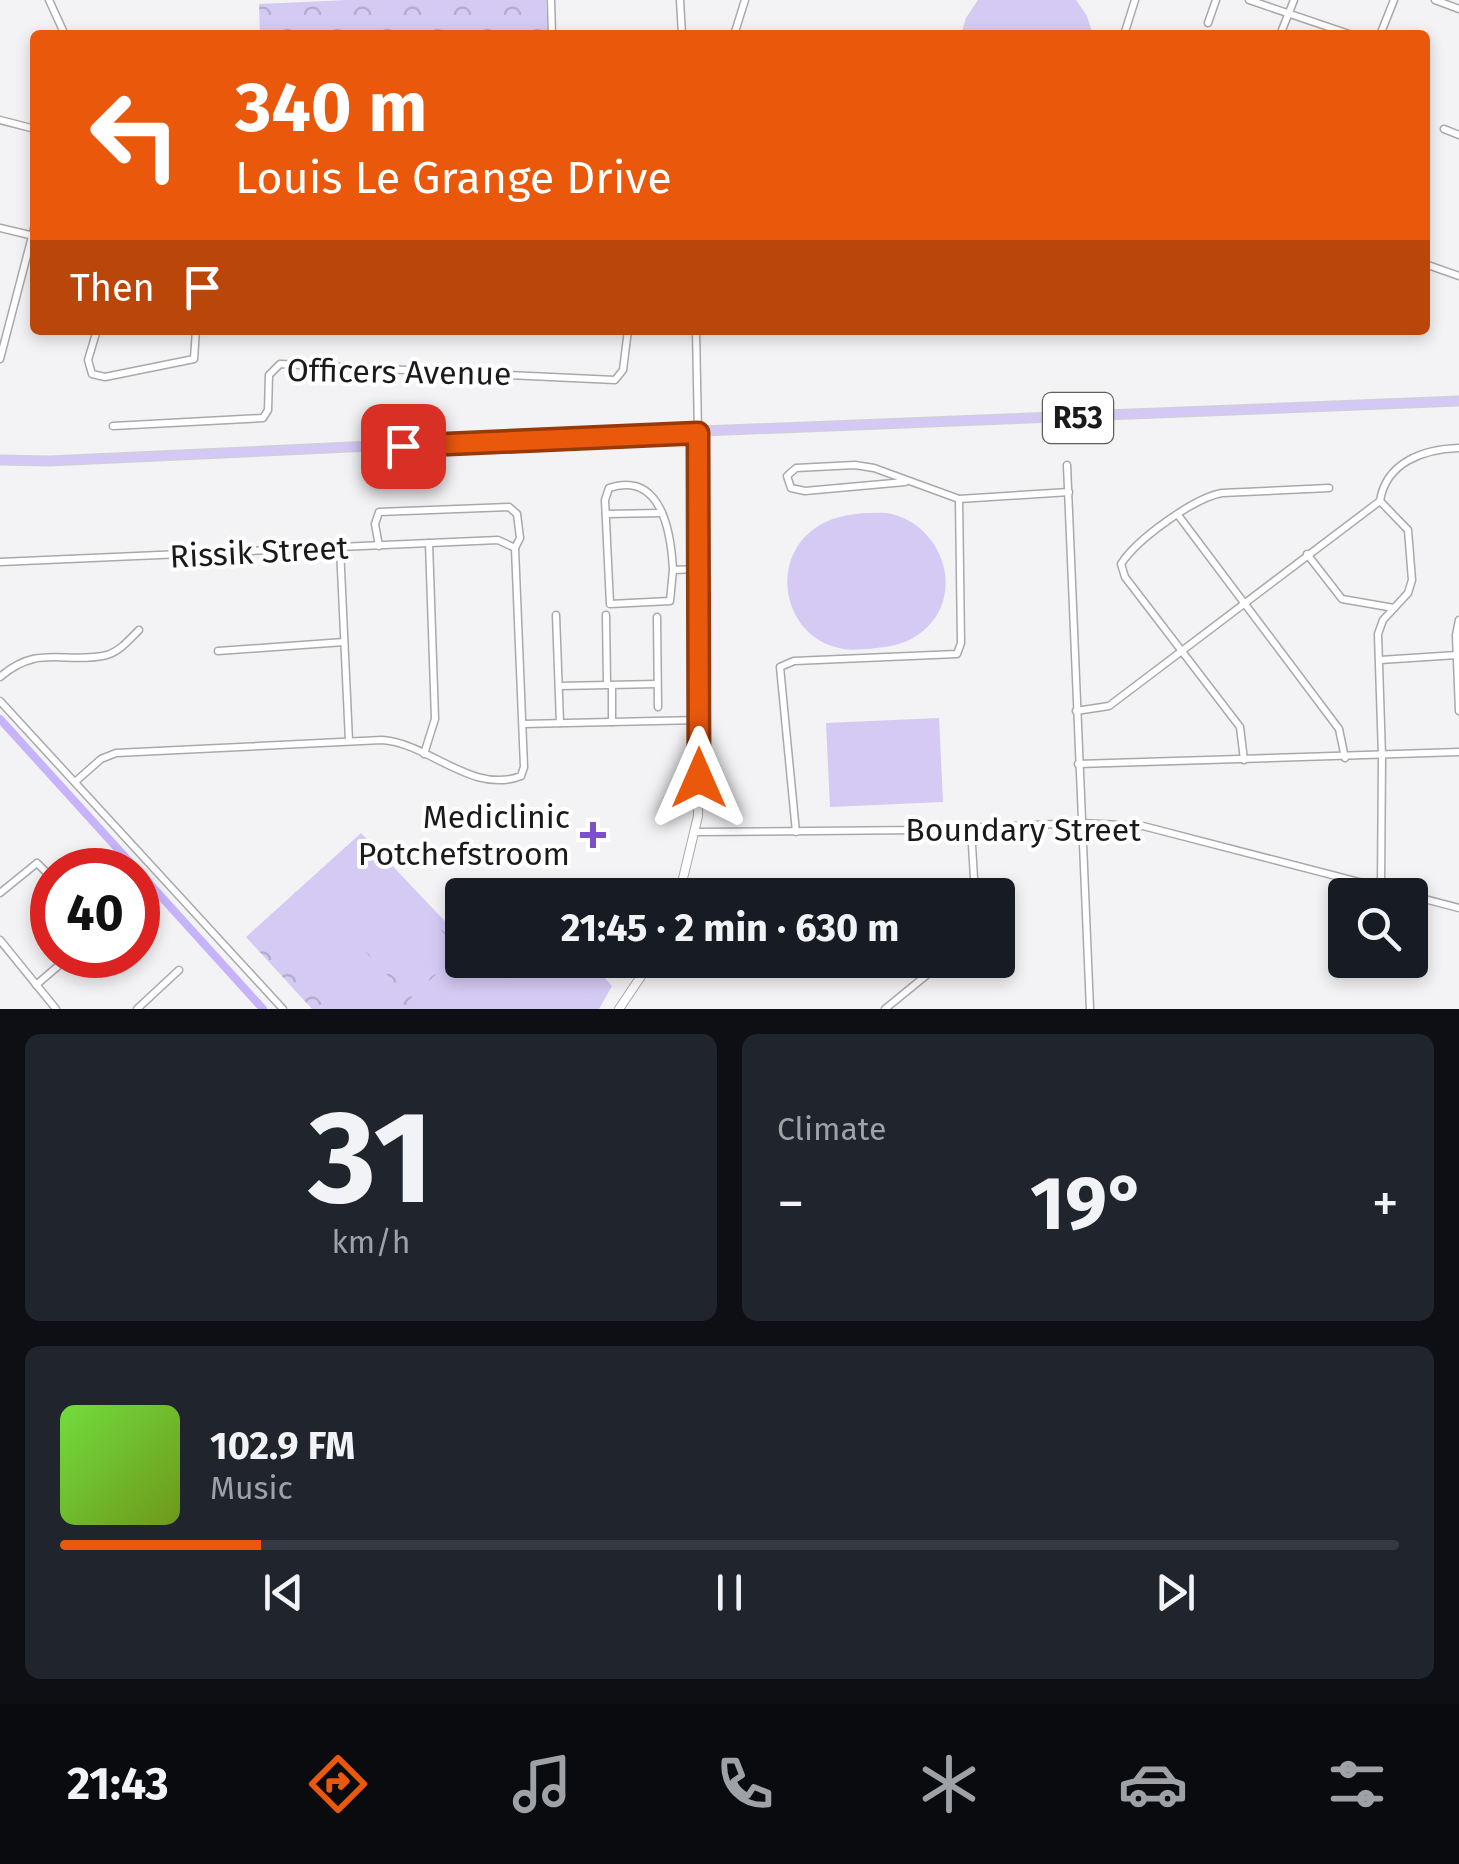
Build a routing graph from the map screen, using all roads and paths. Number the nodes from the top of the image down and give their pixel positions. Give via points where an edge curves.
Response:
1 (49, 0) edge
2 (551, 0) edge
3 (680, 0) edge
4 (746, 0) edge
5 (1136, 0) edge
6 (1216, 0) edge
7 (1250, 0) edge
8 (1294, 0) edge
9 (1394, 0) edge
10 (1435, 0) edge
11 (1459, 8) edge
12 (1288, 14) junction
13 (1208, 23) dead end
14 (63, 30) edge
15 (552, 30) edge
16 (682, 30) edge
17 (736, 30) edge
18 (1126, 30) edge
19 (1282, 30) edge
20 (1337, 30) edge
21 (1382, 30) edge
22 (0, 120) edge
23 (30, 128) edge
24 (1444, 129) dead end
25 (1459, 135) edge
26 (0, 228) edge
27 (30, 235) edge
28 (30, 250) edge
29 (1430, 266) edge
30 (1459, 276) edge
31 (95, 335) edge
32 (196, 335) edge
33 (627, 335) edge
34 (696, 335) edge
35 (0, 358) edge
36 (1459, 402) edge
37 (113, 426) dead end
38 (698, 433) junction
39 (1459, 448) edge
40 (0, 460) edge
41 (1067, 465) dead end
42 (906, 482) junction
43 (1329, 488) dead end
44 (1068, 492) junction
45 (959, 499) junction
46 (1380, 501) junction
47 (662, 513) junction
48 (606, 514) junction
49 (1178, 515) junction
50 (429, 542) junction
51 (379, 546) junction
52 (340, 548) junction
53 (515, 548) junction
54 (1307, 554) junction
55 (0, 562) edge
56 (699, 569) junction
57 (672, 570) junction
58 (1244, 602) junction
59 (1396, 608) junction
60 (556, 615) dead end
61 (606, 616) dead end
62 (657, 617) dead end
63 (1459, 620) edge
64 (139, 630) dead end
65 (344, 642) junction
66 (218, 651) dead end
67 (1182, 652) junction
68 (1457, 656) edge
69 (1380, 660) junction
70 (0, 677) edge
71 (657, 684) junction
72 (610, 685) junction
73 (559, 686) junction
74 (0, 701) edge
75 (658, 707) dead end
76 (1076, 711) junction
77 (1459, 711) edge
78 (699, 720) junction
79 (612, 722) junction
80 (560, 723) junction
81 (523, 724) junction
82 (349, 741) junction
83 (1459, 752) edge
84 (424, 754) junction
85 (1382, 756) junction
86 (1345, 758) junction
87 (1244, 760) junction
88 (1078, 764) junction
89 (75, 782) junction
90 (1080, 824) junction
91 (971, 828) junction
92 (696, 832) junction
93 (796, 832) junction
94 (30, 869) edge
95 (684, 878) edge
96 (974, 878) edge
97 (1346, 878) edge
98 (1381, 878) edge
99 (0, 893) edge
100 (1428, 900) edge
101 (1459, 908) edge
102 (0, 940) edge
103 (179, 970) dead end
104 (44, 978) edge
105 (640, 978) edge
106 (924, 978) edge
107 (36, 985) junction
108 (56, 1009) edge
109 (137, 1009) edge
110 (283, 1009) edge
111 (619, 1009) edge
112 (885, 1009) edge
113 (1090, 1009) edge

1 - 14 street
2 - 15 street
3 - 16 street
4 - 17 street
5 - 18 street
6 - 13 street
7 - 12 street
8 - 12 street
9 - 21 street
10 - 11 street
12 - 19 street
12 - 20 street
22 - 23 street
24 - 25 street
26 - 27 street
28 - 35 street
29 - 30 street
31 - 32 street via 88,364 102,377 194,359
33 - 37 street, Officers Avenue via 623,370 615,380 280,364 269,375 265,418
34 - 38 street
36 - 38 main road, R53
38 - 40 main road, R53
38 - 56 street
39 - 46 street via 1397,467
41 - 44 street
42 - 42 street via 805,491 791,488 787,476 796,468 855,465
42 - 45 street
43 - 49 street via 1222,493
44 - 45 street
44 - 76 street
45 - 93 street via 956,654 794,660 780,667
46 - 54 street
46 - 59 street via 1410,536 1411,587
47 - 48 street
47 - 48 street via 648,490 616,485 606,492
47 - 57 street
48 - 57 street via 610,604 670,601
49 - 58 street
49 - 67 street via 1122,562
50 - 51 street, Rissik Street
50 - 53 street, Rissik Street via 504,540
50 - 84 street via 435,719
51 - 52 street, Rissik Street
51 - 53 street via 379,512 508,507 518,518
52 - 55 street, Rissik Street
52 - 65 street
53 - 81 street
54 - 58 street
54 - 59 street via 1339,598
56 - 57 street
56 - 78 street
58 - 67 street
58 - 86 street via 1338,729
59 - 69 street via 1379,628
60 - 73 street
61 - 72 street
62 - 71 street
63 - 68 street
64 - 70 street via 109,654 28,659
65 - 66 street
65 - 82 street
67 - 76 street via 1109,706
67 - 87 street via 1240,728
68 - 69 street
68 - 77 street
69 - 85 street
71 - 72 street
71 - 75 street
72 - 73 street
72 - 79 street
73 - 80 street
74 - 89 street
76 - 88 street
78 - 79 street
78 - 92 street
79 - 80 street
80 - 81 street
81 - 84 street via 523,772 517,778 484,778
82 - 84 street via 393,741
82 - 89 street via 116,753
83 - 85 street
85 - 86 street
85 - 98 street
86 - 87 street
87 - 88 street
88 - 90 street
89 - 110 street
90 - 91 street, Boundary Street
90 - 97 street, Boundary Street via 1159,830
90 - 113 street
91 - 93 street, Boundary Street
91 - 96 street
92 - 93 street, Boundary Street
92 - 95 street
94 - 99 street
100 - 101 street, Boundary Street
102 - 107 street
103 - 109 street
104 - 107 street
105 - 111 street
106 - 112 street
107 - 108 street

